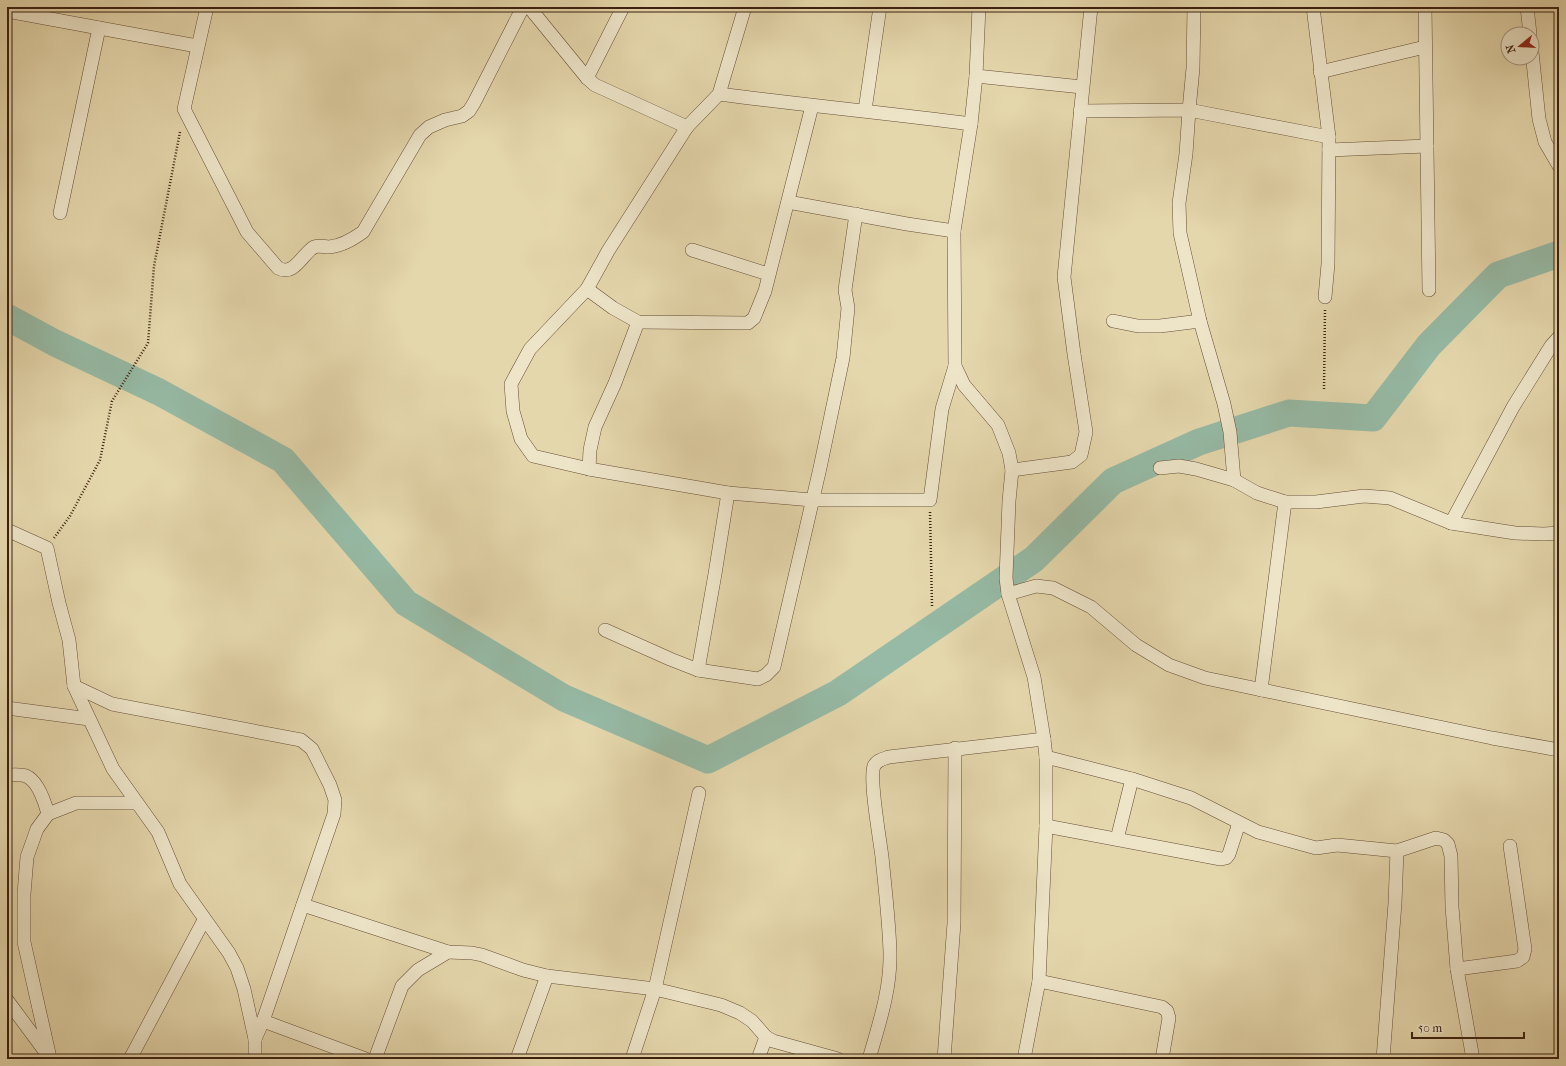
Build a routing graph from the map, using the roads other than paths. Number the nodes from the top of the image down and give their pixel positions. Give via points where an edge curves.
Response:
1 (207, 7) edge
2 (523, 7) edge
3 (530, 7) edge
4 (623, 7) edge
5 (745, 7) edge
6 (880, 7) edge
7 (979, 7) edge
8 (1090, 7) edge
9 (1194, 7) edge
10 (1313, 7) edge
11 (1425, 7) edge
12 (1527, 7) edge
13 (7, 11) edge
14 (1529, 26) edge
15 (99, 28) junction
16 (197, 46) junction
17 (1425, 47) junction
18 (1533, 66) edge
19 (1320, 72) junction
20 (976, 76) junction
21 (587, 78) junction
22 (1082, 87) junction
23 (719, 94) junction
24 (812, 106) junction
25 (865, 110) junction
26 (1189, 110) junction
27 (1080, 111) junction
28 (971, 124) junction
29 (687, 127) junction
30 (1329, 144) junction
31 (1427, 146) junction
32 (1559, 166) edge
33 (788, 202) junction
34 (60, 213) dead end
35 (856, 214) junction
36 (954, 231) junction
37 (692, 250) dead end
38 (768, 274) junction
39 (587, 289) junction
40 (1429, 290) dead end
41 (1325, 297) road end
42 (1113, 321) dead end
43 (1200, 321) junction
44 (638, 322) junction
45 (1559, 337) edge
46 (955, 366) junction
47 (1160, 468) dead end
48 (589, 469) junction
49 (1012, 470) junction
50 (1234, 480) junction
51 (728, 493) junction
52 (812, 500) junction
53 (1285, 502) junction
54 (1451, 523) junction
55 (7, 530) edge
56 (1559, 532) edge
57 (1008, 594) junction
58 (605, 630) dead end
59 (698, 670) junction
60 (74, 686) junction
61 (1261, 690) junction
62 (7, 708) edge
63 (89, 719) junction
64 (1044, 739) junction
65 (955, 748) junction
66 (1559, 750) edge
67 (1046, 757) junction
68 (7, 775) edge
69 (1132, 779) junction
70 (699, 793) dead end
71 (137, 803) junction
72 (48, 814) junction
73 (1239, 823) junction
74 (1046, 826) junction
75 (1117, 839) junction
76 (1510, 846) dead end
77 (1397, 851) junction
78 (303, 905) junction
79 (204, 920) junction
80 (448, 952) junction
81 (1457, 969) junction
82 (547, 976) junction
83 (1039, 981) junction
84 (655, 989) junction
85 (7, 1000) edge
86 (263, 1021) junction
87 (766, 1037) junction
88 (256, 1039) junction
89 (50, 1059) edge
90 (130, 1059) edge
91 (255, 1059) edge
92 (366, 1059) edge
93 (374, 1059) edge
94 (517, 1059) edge
95 (632, 1059) edge
96 (758, 1059) edge
97 (838, 1059) edge
98 (869, 1059) edge
99 (944, 1059) edge
100 (1024, 1059) edge
101 (1162, 1059) edge
102 (1383, 1059) edge
103 (1473, 1059) edge

1 - 16 street
2 - 16 street via 468,111 462,116 429,127 420,134 363,232 351,241 331,247 316,246 291,270 283,271 247,232 184,109
3 - 21 street
4 - 21 street
5 - 23 street
6 - 25 street
7 - 20 street
8 - 22 street
9 - 26 street
10 - 19 street
11 - 17 street
12 - 14 street
13 - 15 street
15 - 16 street
15 - 34 street
17 - 19 street
17 - 31 street
18 - 32 street via 1539,119 1545,142
19 - 30 street
20 - 22 street
20 - 28 street
21 - 29 street via 604,90
22 - 27 street
23 - 24 street
23 - 29 street
24 - 25 street
24 - 33 street
25 - 28 street
26 - 27 street
26 - 30 street
26 - 43 street via 1179,203 1180,233
27 - 49 street via 1064,277 1086,432 1084,445 1081,455 1072,462
28 - 36 street
29 - 39 street via 608,251
30 - 31 street
30 - 41 street via 1328,264
31 - 40 street
33 - 35 street
33 - 38 street
35 - 36 street
35 - 52 street via 845,290 848,308 843,358
36 - 46 street
37 - 38 street
38 - 44 street via 765,291 754,318 748,323
39 - 44 street
39 - 48 street via 530,349 511,384 513,411 521,439 533,456
42 - 43 street via 1138,326 1160,326
43 - 50 street via 1230,432
44 - 48 street via 595,427
45 - 54 street via 1513,407
46 - 49 street via 964,385 998,425 1009,453
46 - 52 street via 942,409 930,500
47 - 50 street via 1179,466
48 - 51 street
49 - 57 street via 1006,578
50 - 53 street via 1257,493
51 - 52 street
51 - 59 street
52 - 59 street via 774,666 758,680
53 - 54 street via 1316,502 1364,496 1390,498
53 - 61 street
54 - 56 street via 1515,533
55 - 60 street via 47,548 69,640
57 - 61 street via 1036,586 1052,588 1091,606 1136,645 1169,665 1205,678
57 - 64 street via 1034,677
58 - 59 street
60 - 63 street
60 - 78 street via 112,704 301,740 312,749 322,766 335,800 334,814
61 - 66 street
62 - 63 street
63 - 71 street via 113,769
64 - 65 street
64 - 67 street
65 - 98 street via 889,757 878,760 874,766 874,795 890,953 886,1001
65 - 99 street via 954,923
67 - 69 street
67 - 74 street
68 - 72 street via 26,776 35,784
69 - 73 street via 1191,798
69 - 75 street
70 - 84 street
71 - 72 street via 76,803
71 - 79 street via 158,832 180,884
72 - 89 street via 37,829 27,857 24,942
73 - 75 street via 1229,854 1221,859
73 - 77 street via 1258,832 1316,848 1337,845
74 - 75 street
74 - 83 street
76 - 81 street via 1526,949 1523,957 1516,961
77 - 81 street via 1436,838 1448,844 1451,856
77 - 102 street
78 - 80 street
78 - 86 street
79 - 88 street via 237,968
79 - 90 street
80 - 82 street via 482,955
80 - 93 street via 418,970 402,986
81 - 103 street
82 - 84 street
82 - 94 street
83 - 100 street
83 - 101 street via 1162,1007 1167,1011 1169,1018
84 - 87 street via 740,1013 752,1021
84 - 95 street
85 - 89 street
86 - 88 street
86 - 92 street
87 - 96 street
87 - 97 street
88 - 91 street

